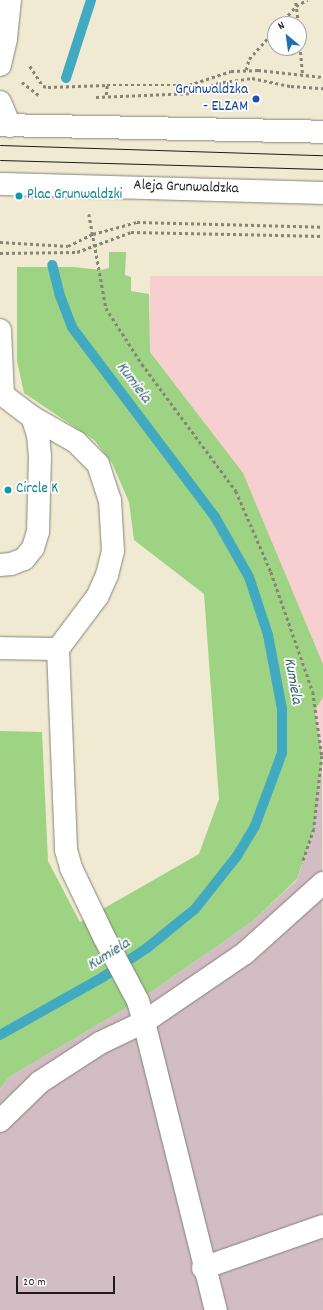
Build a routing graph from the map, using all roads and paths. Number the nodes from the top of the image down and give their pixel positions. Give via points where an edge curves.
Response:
1 (10, 0) edge
2 (296, 0) edge
3 (307, 0) edge
4 (296, 6) junction
5 (287, 16) edge
6 (297, 16) edge
7 (267, 39) edge
8 (301, 56) edge
9 (0, 65) edge
10 (246, 70) junction
11 (33, 72) dead end
12 (303, 76) junction
13 (323, 77) edge
14 (20, 81) dead end
15 (107, 85) junction
16 (323, 88) edge
17 (106, 95) junction
18 (94, 97) dead end
19 (44, 99) dead end
20 (0, 102) edge
21 (5, 126) edge
22 (323, 132) edge
23 (0, 184) edge
24 (323, 193) edge
25 (323, 227) edge
26 (93, 234) junction
27 (323, 236) edge
28 (0, 242) edge
29 (95, 244) junction
30 (0, 253) edge
31 (0, 330) edge
32 (1, 395) edge
33 (32, 417) junction
34 (0, 565) edge
35 (0, 648) edge
36 (58, 649) junction
37 (302, 865) dead end
38 (323, 883) edge
39 (144, 1022) junction
40 (0, 1121) edge
41 (323, 1226) edge
42 (203, 1268) junction
43 (216, 1310) edge

1 - 9 main road
2 - 4 path
3 - 4 path
4 - 5 path
4 - 6 path
7 - 10 path via 248,59
8 - 12 path
10 - 12 path
10 - 15 path via 219,74 189,84
11 - 15 path via 43,86 48,87
12 - 13 path
14 - 19 path
15 - 17 path
16 - 17 path via 291,86 252,78 232,80 194,94
17 - 18 path
20 - 21 main road
21 - 22 main road
23 - 24 main road, Aleja Grunwaldzka
25 - 26 path via 137,222
26 - 28 path via 68,246
26 - 29 path
27 - 29 path via 131,232
29 - 30 path via 77,252
29 - 37 path via 106,308 142,364 236,491 271,572 313,692 322,756 314,829
31 - 32 main road
32 - 33 main road
33 - 34 main road via 38,435 40,457 38,532 34,548 24,559
33 - 36 main road via 76,442 98,464 110,500 113,551 107,575 97,597
35 - 36 main road
36 - 39 main road via 66,850 71,868 138,1001
38 - 39 main road via 244,953
39 - 40 main road via 100,1043 40,1082
39 - 42 main road
41 - 42 main road
42 - 43 main road

